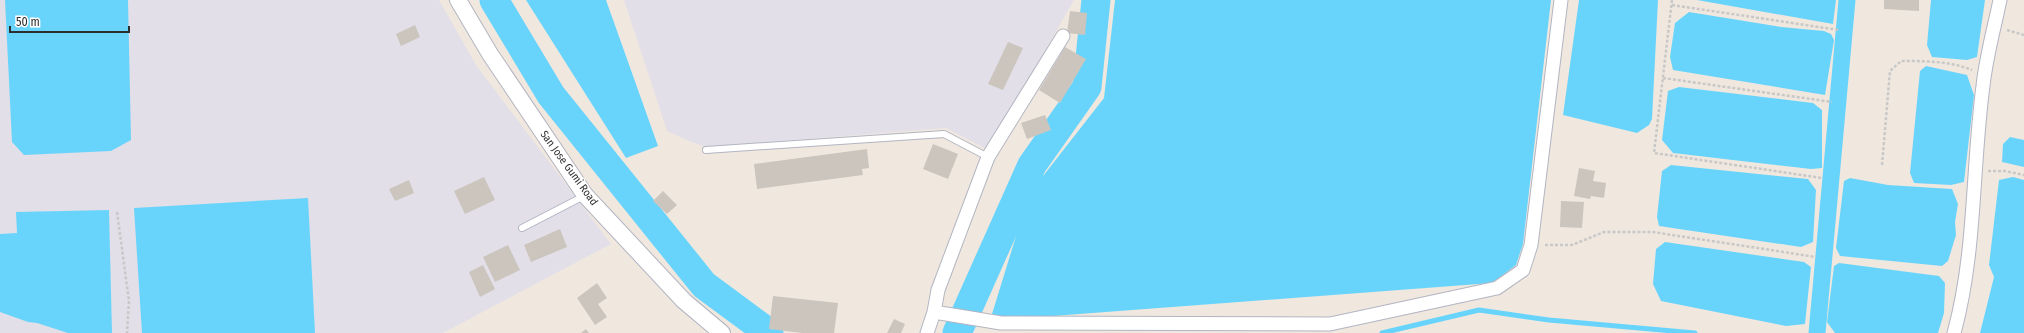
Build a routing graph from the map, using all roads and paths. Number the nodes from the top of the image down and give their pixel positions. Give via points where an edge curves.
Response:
1 (458, 0) edge
2 (1561, 0) edge
3 (1672, 0) edge
4 (2000, 0) edge
5 (1672, 5) junction
6 (1838, 30) dead end
7 (1063, 36) dead end
8 (1663, 78) junction
9 (1983, 87) junction
10 (1832, 102) dead end
11 (706, 150) dead end
12 (988, 156) junction
13 (1882, 165) dead end
14 (1976, 171) junction
15 (2024, 175) edge
16 (1822, 178) dead end
17 (585, 195) junction
18 (117, 212) dead end
19 (522, 228) dead end
20 (1531, 244) junction
21 (1816, 257) dead end
22 (934, 312) junction
23 (128, 333) edge
24 (722, 333) edge
25 (927, 333) edge
26 (1954, 333) edge

1 - 17 street, San Jose Gumi Road via 490,54
2 - 20 street
3 - 5 path
4 - 9 street
5 - 6 path
5 - 8 path
7 - 12 street
8 - 10 path
8 - 16 path via 1654,154
9 - 13 path via 1975,71 1961,66 1928,61 1901,61 1890,70
9 - 14 street
11 - 12 lane via 944,134
12 - 22 street via 938,290
14 - 15 path via 2006,171
14 - 26 street via 1962,304
17 - 19 lane
17 - 24 street, San Jose Gumi Road via 684,302
18 - 23 path via 129,301
20 - 21 path via 1572,245 1604,232 1653,232
20 - 22 street via 1523,270 1497,288 1330,324 1000,323
22 - 25 street

